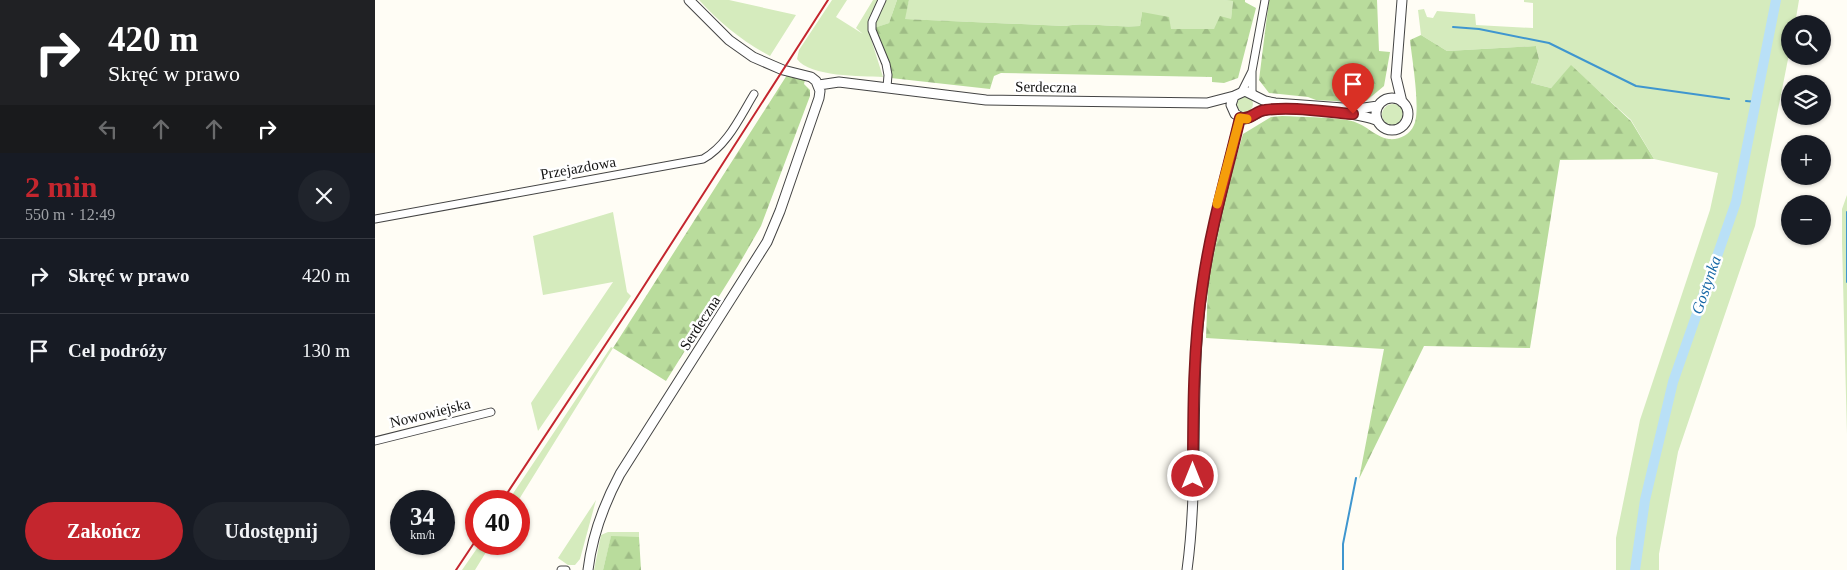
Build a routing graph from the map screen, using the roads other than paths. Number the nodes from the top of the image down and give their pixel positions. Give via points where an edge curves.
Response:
1 (689, 0) edge
2 (882, 0) edge
3 (1265, 0) edge
4 (1402, 0) edge
5 (1396, 77) junction
6 (819, 85) junction
7 (887, 87) junction
8 (754, 94) dead end
9 (1246, 94) junction
10 (1387, 99) junction
11 (1402, 102) junction
12 (1207, 103) junction
13 (1378, 106) junction
14 (1257, 112) junction
15 (1237, 115) junction
16 (1376, 120) junction
17 (375, 219) edge
18 (491, 412) dead end
19 (375, 441) edge
20 (561, 570) edge
21 (566, 570) edge
22 (588, 570) edge
23 (1187, 570) edge

1 - 6 street via 729,40 753,57 783,70 811,77
2 - 7 street via 871,30 885,64
3 - 9 street
4 - 5 street
5 - 10 street
5 - 11 street
6 - 7 street, Serdeczna via 832,81
6 - 22 street, Serdeczna via 814,115 774,227 759,257 615,483 594,538
7 - 12 street, Serdeczna via 987,100
8 - 17 street, Przejazdowa via 721,145 703,159
9 - 12 street, Serdeczna
9 - 13 street via 1275,104 1357,110
9 - 14 street via 1259,105
9 - 15 street via 1231,102
10 - 11 street
10 - 13 street
11 - 16 street via 1408,118 1399,129 1386,130
12 - 15 street, Serdeczna
13 - 16 street
14 - 15 street via 1248,119
14 - 16 street via 1290,110 1353,114
15 - 23 street via 1202,290 1193,394 1193,510
18 - 19 street, Nowowiejska
20 - 21 street

